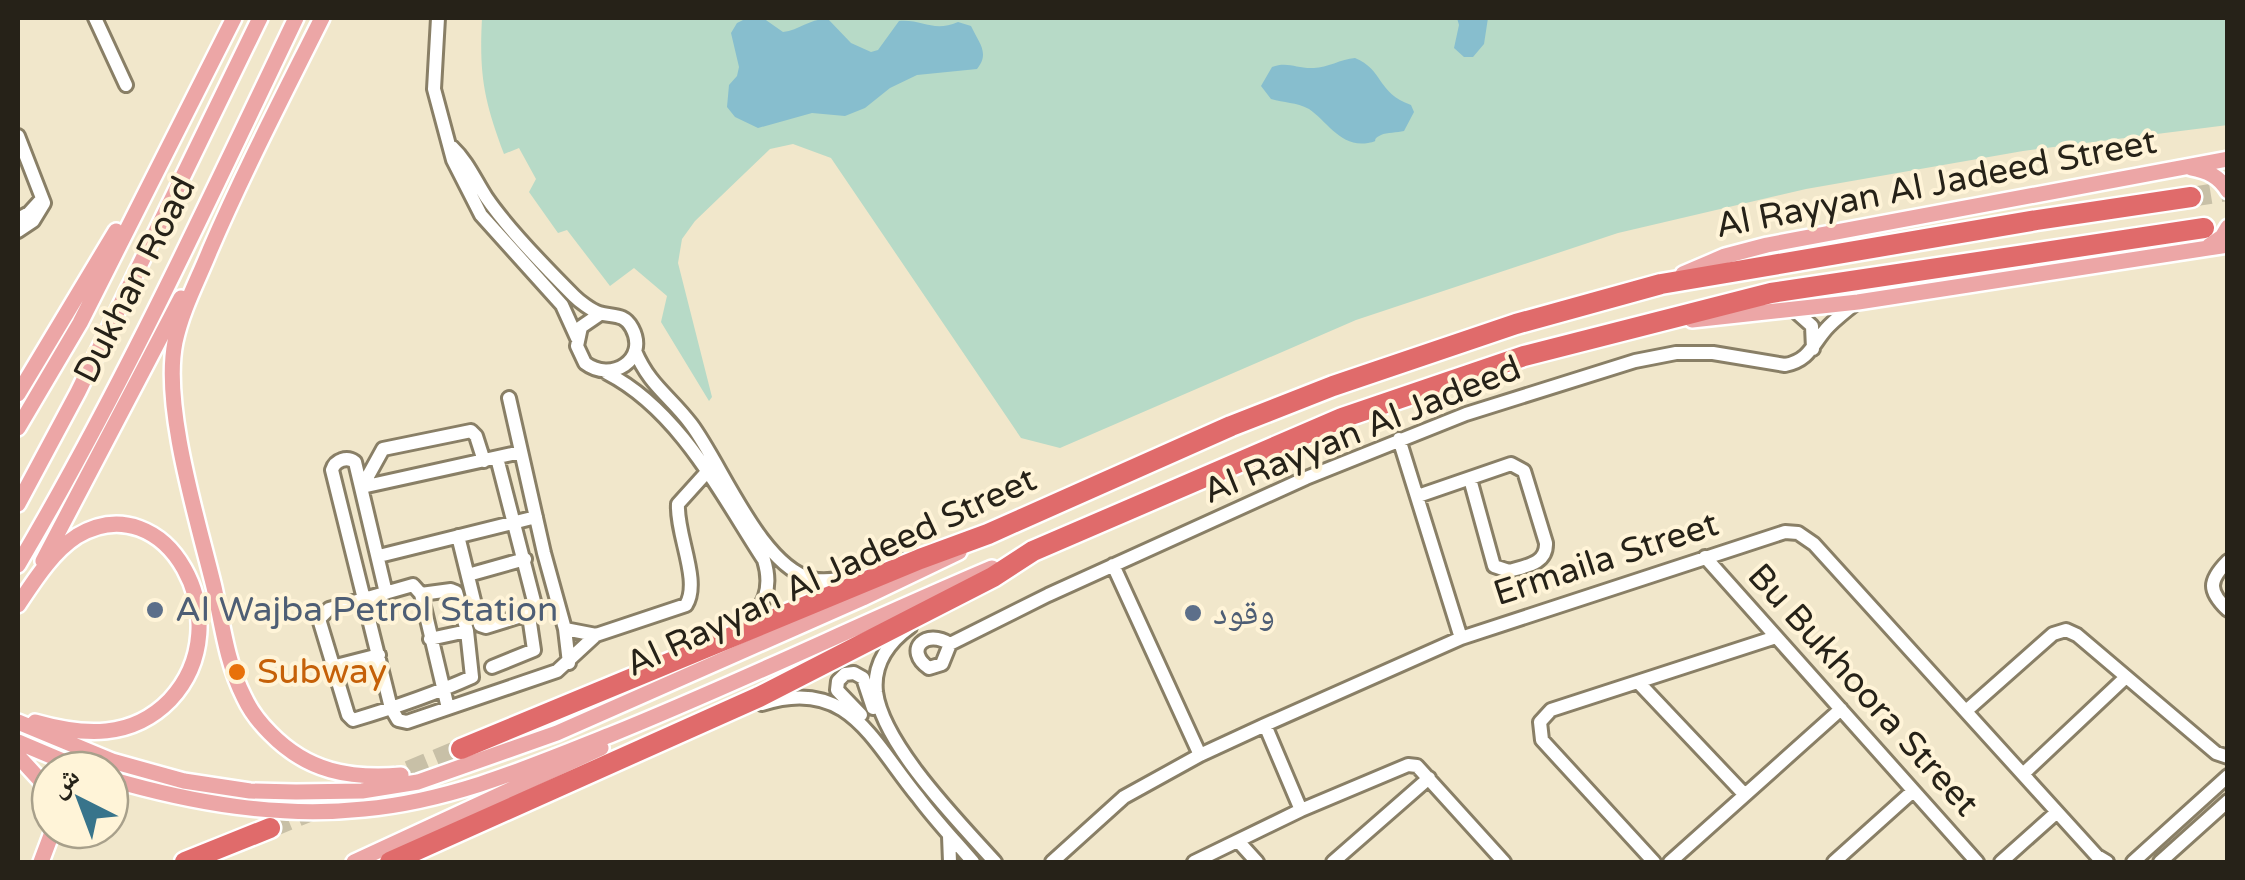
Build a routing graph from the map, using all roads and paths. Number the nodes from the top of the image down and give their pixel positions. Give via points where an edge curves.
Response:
1 (95, 18) edge
2 (234, 18) edge
3 (260, 18) edge
4 (296, 18) edge
5 (322, 18) edge
6 (438, 18) edge
7 (126, 85) dead end
8 (18, 136) edge
9 (174, 138) junction
10 (452, 147) junction
11 (2227, 160) edge
12 (2184, 167) junction
13 (2228, 191) edge
14 (44, 196) junction
15 (2190, 197) tunnel mouth
16 (223, 216) junction
17 (18, 219) edge
18 (2228, 227) edge
19 (18, 231) edge
20 (2204, 238) junction
21 (2227, 245) edge
22 (1661, 284) junction
23 (1858, 302) junction
24 (1794, 310) junction
25 (600, 314) junction
26 (1656, 321) junction
27 (577, 338) junction
28 (635, 351) junction
29 (1812, 352) junction
30 (606, 372) junction
31 (18, 394) edge
32 (509, 398) dead end
33 (18, 428) edge
34 (699, 436) junction
35 (1399, 439) junction
36 (688, 446) junction
37 (521, 452) junction
38 (490, 459) junction
39 (706, 473) junction
40 (1470, 479) junction
41 (362, 487) junction
42 (1418, 496) junction
43 (18, 504) edge
44 (536, 517) junction
45 (512, 523) junction
46 (988, 534) junction
47 (458, 536) junction
48 (1032, 550) junction
49 (379, 556) junction
50 (1705, 557) junction
51 (920, 558) junction
52 (525, 559) junction
53 (2228, 562) edge
54 (18, 564) edge
55 (1114, 565) junction
56 (468, 575) junction
57 (386, 593) junction
58 (421, 594) junction
59 (22, 598) edge
60 (365, 598) junction
61 (942, 603) junction
62 (2228, 610) edge
63 (530, 616) junction
64 (565, 628) junction
65 (468, 631) junction
66 (737, 634) junction
67 (596, 635) junction
68 (1776, 637) junction
69 (1461, 638) junction
70 (430, 639) junction
71 (950, 644) dead end
72 (379, 654) junction
73 (569, 663) junction
74 (332, 667) junction
75 (492, 667) dead end
76 (2126, 677) junction
77 (1638, 682) junction
78 (441, 688) junction
79 (391, 708) junction
80 (448, 708) junction
81 (1840, 709) junction
82 (1966, 711) junction
83 (656, 716) junction
84 (18, 718) edge
85 (1265, 725) junction
86 (695, 726) junction
87 (894, 739) junction
88 (878, 742) junction
89 (1200, 755) junction
90 (468, 756) junction
91 (2228, 757) edge
92 (2022, 774) junction
93 (2228, 776) edge
94 (1429, 778) junction
95 (130, 785) edge
96 (1913, 791) junction
97 (1745, 795) junction
98 (2228, 801) edge
99 (1301, 810) junction
100 (2057, 812) junction
101 (270, 828) tunnel mouth
102 (949, 834) junction
103 (1238, 840) junction
104 (2102, 860) edge
105 (185, 862) edge
106 (354, 862) edge
107 (390, 862) edge
108 (950, 862) edge
109 (973, 862) edge
110 (994, 862) edge
111 (1052, 862) edge
112 (1194, 862) edge
113 (1257, 862) edge
114 (1333, 862) edge
115 (1504, 862) edge
116 (1654, 862) edge
117 (1670, 862) edge
118 (1834, 862) edge
119 (1977, 862) edge
120 (2001, 862) edge
121 (2133, 862) edge
122 (2160, 862) edge

1 - 7 street
2 - 9 main road
3 - 43 main road, Dukhan Road
4 - 54 main road, Dukhan Road via 166,288
5 - 16 main road
6 - 10 street via 434,89
8 - 14 street
9 - 31 main road
9 - 33 main road
10 - 25 street via 518,234 578,300
10 - 27 street via 481,215 566,310
11 - 12 main road, Al Rayyan Al Jadeed Street
12 - 13 main road via 2205,170
12 - 22 main road, Al Rayyan Al Jadeed Street via 1767,245
14 - 17 street
14 - 19 street via 38,216
15 - 22 highway, Al Rayyan Al Jadeed Street
16 - 59 main road
16 - 90 main road via 175,342 173,378 196,510 244,697 287,749 340,775 414,774
18 - 20 main road via 2222,237
20 - 21 main road, Al Rayyan Al Jadeed Street
20 - 23 main road, Al Rayyan Al Jadeed Street
20 - 26 highway, Al Rayyan Al Jadeed Street via 1874,275
22 - 46 highway, Al Rayyan Al Jadeed Street via 1333,386
23 - 24 main road, Al Rayyan Al Jadeed Street
23 - 29 street via 1827,328
24 - 26 main road, Al Rayyan Al Jadeed Street
24 - 29 street via 1812,326
25 - 27 street via 581,326
25 - 28 street via 630,324
26 - 48 highway, Al Rayyan Al Jadeed Street via 1524,356 1342,418
27 - 30 street via 579,356
28 - 30 street
28 - 34 street via 650,382
29 - 35 street, Al Rayyan Al Jadeed via 1785,365 1676,352
30 - 36 street via 630,385
32 - 37 street
34 - 36 street via 688,435
34 - 51 street via 764,539 796,572 828,580
35 - 42 street
35 - 55 street, Al Rayyan Al Jadeed
36 - 39 street
37 - 38 street
37 - 44 street
38 - 41 street
38 - 41 street via 471,431 382,448
38 - 45 street
39 - 66 street via 768,573 762,607
39 - 67 street via 678,504 690,600
40 - 40 street via 1512,464 1524,471 1546,542 1542,560 1508,571 1494,566
40 - 42 street
41 - 49 street
41 - 60 street via 351,459 333,466
42 - 69 street
44 - 45 street
44 - 64 street
45 - 47 street
45 - 52 street
46 - 51 highway
46 - 90 main road, Al Rayyan Al Jadeed Street via 943,561 557,733
47 - 49 street
47 - 56 street
48 - 61 highway
48 - 83 main road, Al Rayyan Al Jadeed Street
49 - 57 street
50 - 68 street, Bu Bukhoora Street
50 - 69 street, Ermaila Street
50 - 82 street, Ermaila Street via 1798,533
51 - 66 highway
52 - 56 street
52 - 63 street via 536,609
53 - 62 street via 2210,588
55 - 71 street, Al Rayyan Al Jadeed
55 - 89 street
56 - 63 street via 480,625
57 - 58 street via 413,586
57 - 60 street
58 - 65 street via 456,592
58 - 70 street
59 - 84 main road via 81,534 130,527 180,560 195,590 200,624 185,681 139,722 88,733
60 - 72 street
60 - 74 street via 329,609 319,620
61 - 86 highway
61 - 87 street via 898,636 880,662 876,693
63 - 75 street via 534,650
64 - 67 street
64 - 73 street
65 - 70 street
65 - 78 street via 474,674
66 - 90 highway
67 - 73 street
68 - 77 street
68 - 81 street, Bu Bukhoora Street
69 - 85 street, Ermaila Street
70 - 78 street
72 - 74 street
72 - 79 street
73 - 80 street
74 - 79 street via 350,719
76 - 82 street via 2062,630
76 - 91 street
76 - 92 street
77 - 97 street
77 - 116 street via 1551,710 1540,722 1542,740
78 - 79 street
78 - 80 street
79 - 80 street via 406,722
81 - 96 street, Bu Bukhoora Street
81 - 97 street
82 - 92 street, Ermaila Street
83 - 95 main road, Al Rayyan Al Jadeed Street via 480,785 363,810 243,808
83 - 106 main road via 576,761
84 - 90 main road, Al Rayyan Al Jadeed Street via 112,761 184,782 250,791 362,791 418,782
85 - 89 street, Ermaila Street
85 - 99 street
86 - 88 street via 782,698 810,696 845,710
86 - 107 highway
87 - 88 street via 862,678 846,674 838,690
87 - 110 street
88 - 102 street
89 - 111 street, Ermaila Street via 1124,798
92 - 100 street, Ermaila Street
93 - 121 street
94 - 99 street via 1408,765
94 - 114 street
94 - 115 street
96 - 118 street
96 - 119 street, Bu Bukhoora Street
97 - 117 street
98 - 122 street
99 - 103 street
100 - 104 street, Ermaila Street
100 - 120 street
101 - 105 highway
102 - 108 street
102 - 109 street
103 - 112 street
103 - 113 street

